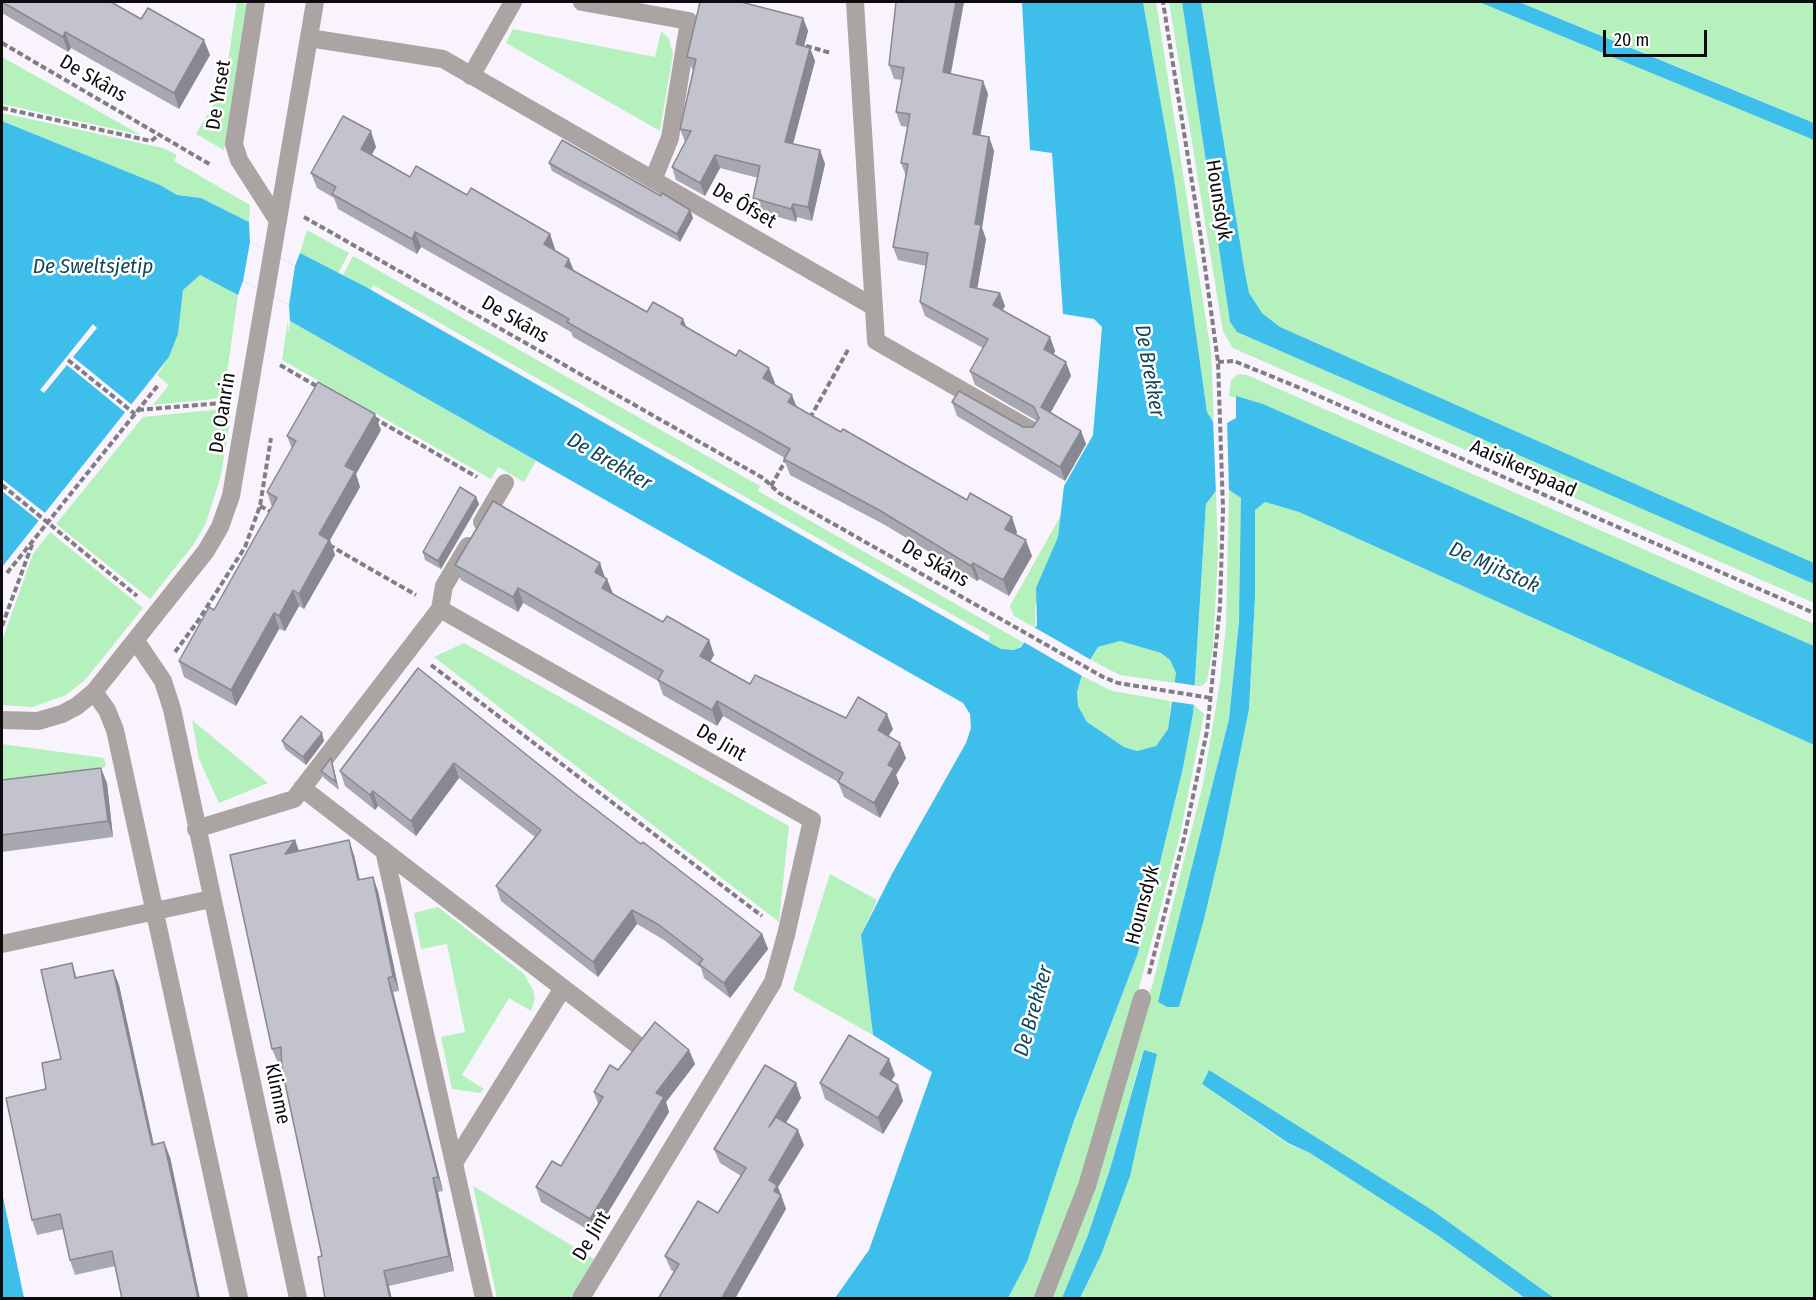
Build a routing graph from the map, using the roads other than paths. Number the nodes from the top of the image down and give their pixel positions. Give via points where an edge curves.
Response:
1 (256, 2) edge
2 (315, 2) edge
3 (513, 2) edge
4 (582, 2) edge
5 (855, 2) edge
6 (309, 38) junction
7 (471, 76) junction
8 (653, 180) junction
9 (280, 213) junction
10 (874, 307) junction
11 (1033, 431) edge
12 (503, 487) road end
13 (440, 609) junction
14 (136, 641) junction
15 (94, 692) junction
16 (2, 720) edge
17 (302, 788) junction
18 (195, 829) junction
19 (384, 850) junction
20 (211, 899) junction
21 (155, 911) junction
22 (2, 944) edge
23 (563, 988) junction
24 (1142, 998) road end
25 (635, 1043) dead end
26 (454, 1163) junction
27 (239, 1299) edge
28 (298, 1299) edge
29 (484, 1299) edge
30 (581, 1299) edge
31 (1043, 1299) edge

1 - 9 street, De Ynset via 234,144 239,160
2 - 6 street, De Oanrin
3 - 7 street
4 - 8 street via 690,21 670,138
5 - 10 street
6 - 7 street, De Ôfset via 443,59
6 - 9 street, De Oanrin
7 - 8 street, De Ôfset
8 - 10 street, De Ôfset
9 - 14 street, De Oanrin via 270,252 231,496 206,551
10 - 11 street via 876,341
12 - 13 street via 444,586
13 - 17 street
13 - 30 street, De Jint via 812,820 773,982
14 - 15 street, De Oanrin
14 - 18 street, Klimme via 163,681
15 - 16 street, De Oanrin via 62,714 38,721
15 - 21 street via 115,730
17 - 18 street via 294,799
17 - 19 street
18 - 20 street, Klimme
19 - 23 street
19 - 26 street
20 - 21 street
20 - 28 street, Klimme
21 - 22 street
21 - 27 street
23 - 25 street
23 - 26 street
24 - 31 street via 1087,1186
26 - 29 street

